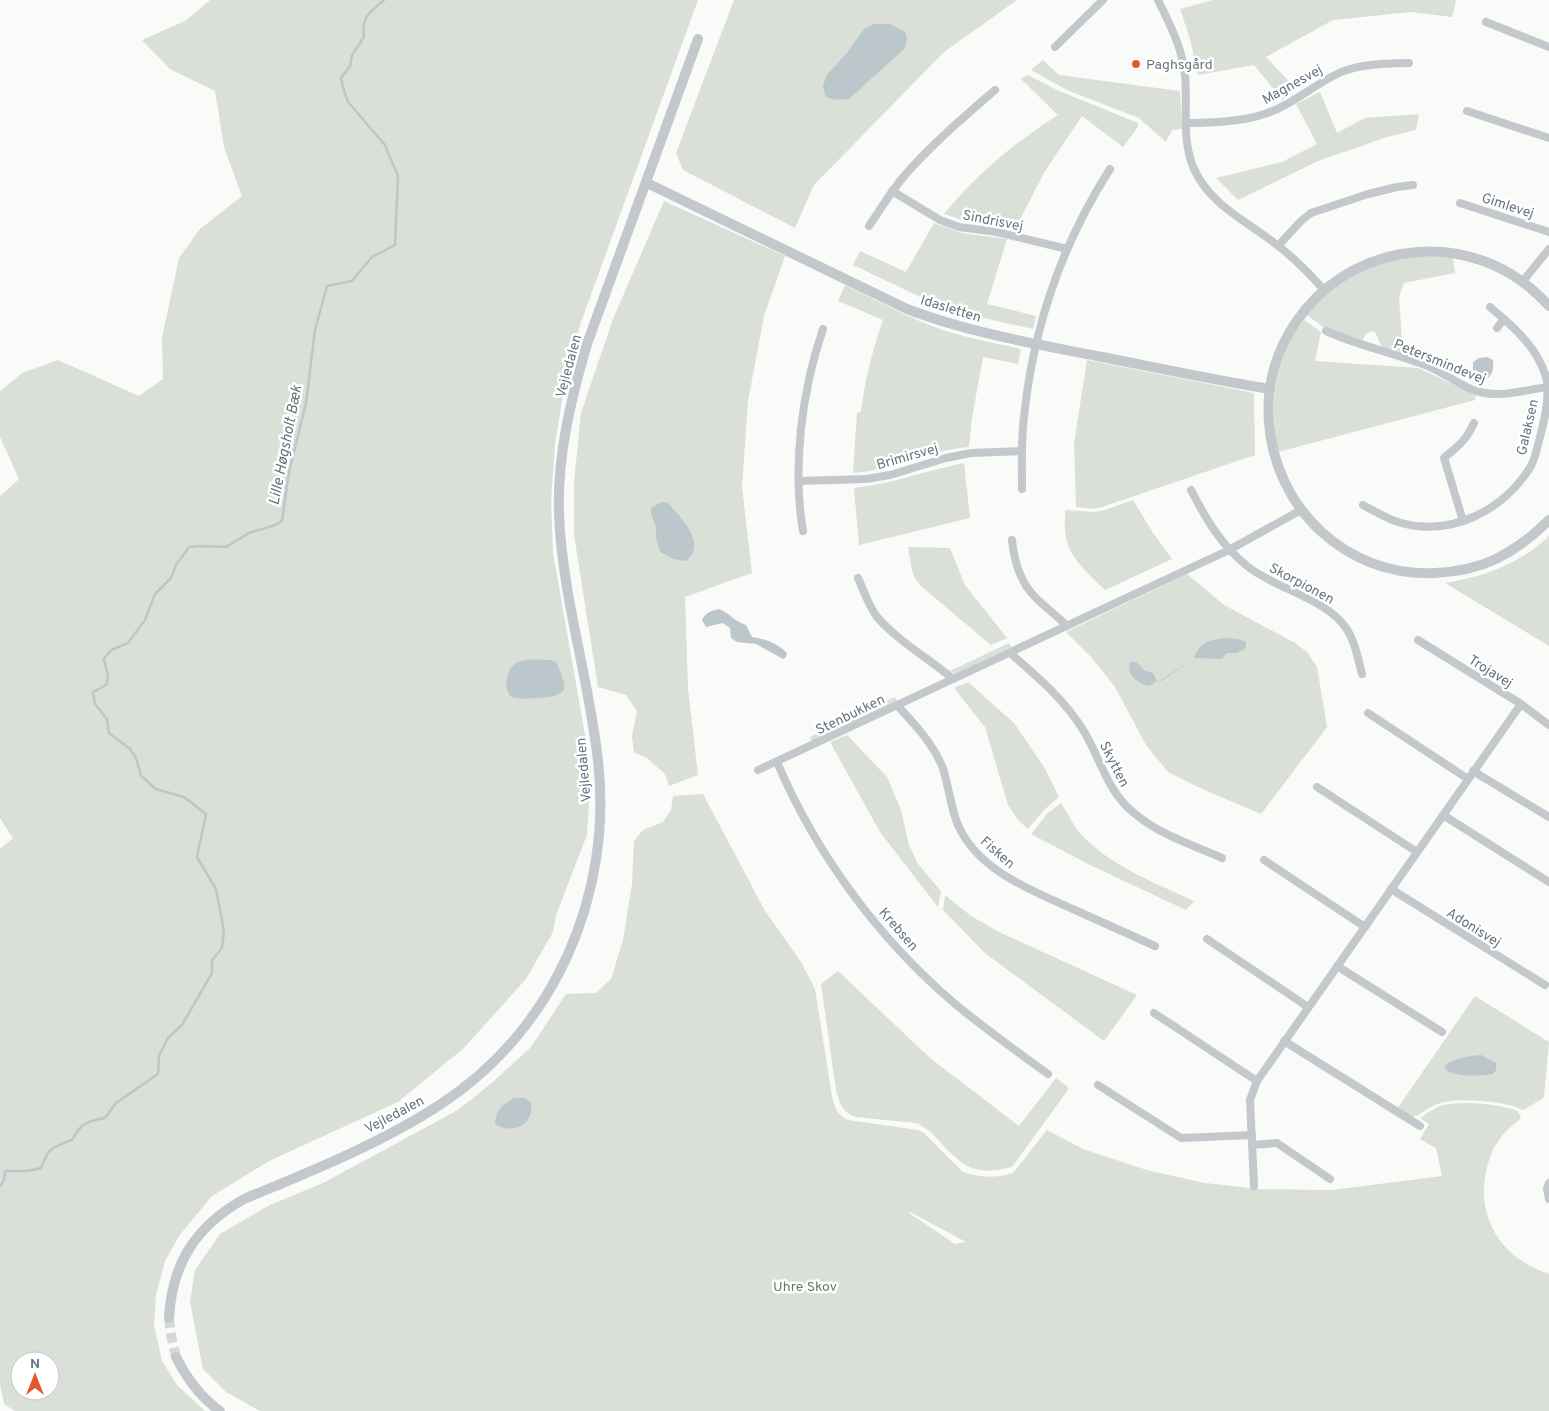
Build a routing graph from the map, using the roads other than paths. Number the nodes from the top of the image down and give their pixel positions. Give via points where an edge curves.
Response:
1 (1103, 0) edge
2 (1158, 0) edge
3 (1486, 22) dead end
4 (698, 39) dead end
5 (1055, 47) dead end
6 (1549, 47) edge
7 (1409, 63) dead end
8 (995, 90) dead end
9 (1466, 111) dead end
10 (1186, 123) junction
11 (1549, 138) edge
12 (1110, 169) dead end
13 (647, 183) junction
14 (1414, 185) dead end
15 (892, 191) junction
16 (1460, 203) dead end
17 (869, 226) dead end
18 (1549, 232) edge
19 (1278, 246) junction
20 (1067, 249) junction
21 (1549, 249) edge
22 (1523, 281) junction
23 (1324, 290) junction
24 (1549, 306) edge
25 (1490, 307) dead end
26 (1504, 319) junction
27 (1496, 328) dead end
28 (822, 329) dead end
29 (1326, 331) dead end
30 (1036, 344) junction
31 (1548, 387) edge
32 (1270, 389) junction
33 (1474, 423) dead end
34 (1022, 452) junction
35 (799, 481) junction
36 (1022, 489) dead end
37 (1191, 490) dead end
38 (1363, 505) dead end
39 (1301, 510) junction
40 (1549, 520) edge
41 (1463, 521) junction
42 (803, 531) dead end
43 (1012, 540) dead end
44 (1228, 550) junction
45 (858, 578) dead end
46 (1067, 626) junction
47 (1418, 640) dead end
48 (1010, 653) junction
49 (1362, 674) dead end
50 (953, 679) junction
51 (1521, 704) junction
52 (897, 705) junction
53 (1368, 713) dead end
54 (1549, 725) edge
55 (777, 762) junction
56 (758, 770) dead end
57 (1473, 771) junction
58 (1468, 779) junction
59 (1317, 787) dead end
60 (1443, 815) junction
61 (1549, 817) edge
62 (1417, 852) junction
63 (1222, 858) dead end
64 (1264, 860) dead end
65 (1549, 882) edge
66 (1391, 889) junction
67 (1364, 926) junction
68 (1207, 939) dead end
69 (1155, 946) dead end
70 (1337, 966) junction
71 (1545, 986) dead end
72 (1308, 1007) junction
73 (1154, 1013) dead end
74 (1442, 1032) dead end
75 (1284, 1041) junction
76 (1048, 1074) dead end
77 (1256, 1080) junction
78 (1098, 1086) dead end
79 (1420, 1126) dead end
80 (1252, 1134) junction
81 (1252, 1145) junction
82 (1330, 1180) dead end
83 (1549, 1184) edge
84 (1254, 1186) dead end
85 (1549, 1199) edge
86 (169, 1318) tunnel mouth
87 (176, 1357) tunnel mouth
88 (220, 1411) edge

1 - 5 street
2 - 10 street via 1177,37 1182,57
3 - 6 street
4 - 13 street, Vejledalen
7 - 10 street, Magnesvej via 1339,72 1258,117
8 - 15 street via 947,132
9 - 11 street
10 - 19 street via 1190,157 1204,186 1222,207
12 - 20 street via 1085,210
13 - 30 street, Idasletten via 907,309 939,321
13 - 86 street, Vejledalen via 587,344 575,386 560,468 562,558 593,725 600,794 596,864 571,948 555,981 509,1045 485,1070 443,1102 365,1145 244,1199 212,1221 199,1233 181,1263 171,1296
14 - 19 street via 1368,194 1311,213
15 - 17 street
15 - 20 street, Sindrisvej via 940,220 959,227 997,232
16 - 18 street, Gimlevej
19 - 23 street
20 - 30 street
21 - 22 street
22 - 23 street via 1474,257 1411,252 1366,264
22 - 24 street
23 - 32 street via 1301,315 1286,338
25 - 26 street, Galaksen
26 - 27 street
26 - 31 street, Galaksen via 1524,337 1538,358
28 - 35 street via 805,408
29 - 31 street, Petersmindevej via 1431,368 1484,393
30 - 32 street, Idasletten
30 - 34 street via 1024,417
31 - 41 street, Galaksen via 1543,425 1532,464 1507,496 1489,510
32 - 39 street via 1269,423 1275,457 1284,482
33 - 41 street via 1461,445 1444,458
34 - 35 street, Brimirsvej via 946,458 890,476
34 - 36 street
35 - 42 street
37 - 44 street
38 - 41 street, Galaksen via 1387,518 1417,526
39 - 40 street via 1323,533 1356,556 1378,565 1419,574 1472,568 1494,560 1516,548
39 - 44 street, Stenbukken
43 - 46 street via 1016,562 1033,595
44 - 46 street, Stenbukken
44 - 49 street, Skorpionen via 1274,583 1338,617 1353,641
45 - 50 street via 876,616
46 - 48 street, Stenbukken
47 - 51 street, Trojavej
48 - 50 street, Stenbukken
48 - 63 street, Skytten via 1070,711 1119,799 1134,814
50 - 52 street, Stenbukken
51 - 54 street, Trojavej
51 - 57 street
52 - 55 street, Stenbukken
52 - 69 street, Fisken via 934,749 943,768 958,825 983,858 1024,887
53 - 58 street
55 - 56 street, Stenbukken
55 - 76 street, Krebsen via 812,832 842,881 899,951 953,1002
57 - 58 street
57 - 61 street
58 - 60 street
59 - 62 street
60 - 62 street
60 - 65 street
62 - 66 street
64 - 67 street
66 - 67 street
66 - 71 street, Adonisvej
67 - 70 street
68 - 72 street
70 - 72 street
70 - 74 street
72 - 75 street
73 - 77 street
75 - 77 street
75 - 79 street
77 - 80 street via 1250,1100
78 - 80 street via 1181,1138
80 - 81 street
81 - 82 street via 1277,1143
81 - 84 street
83 - 85 street
87 - 88 street via 196,1390

